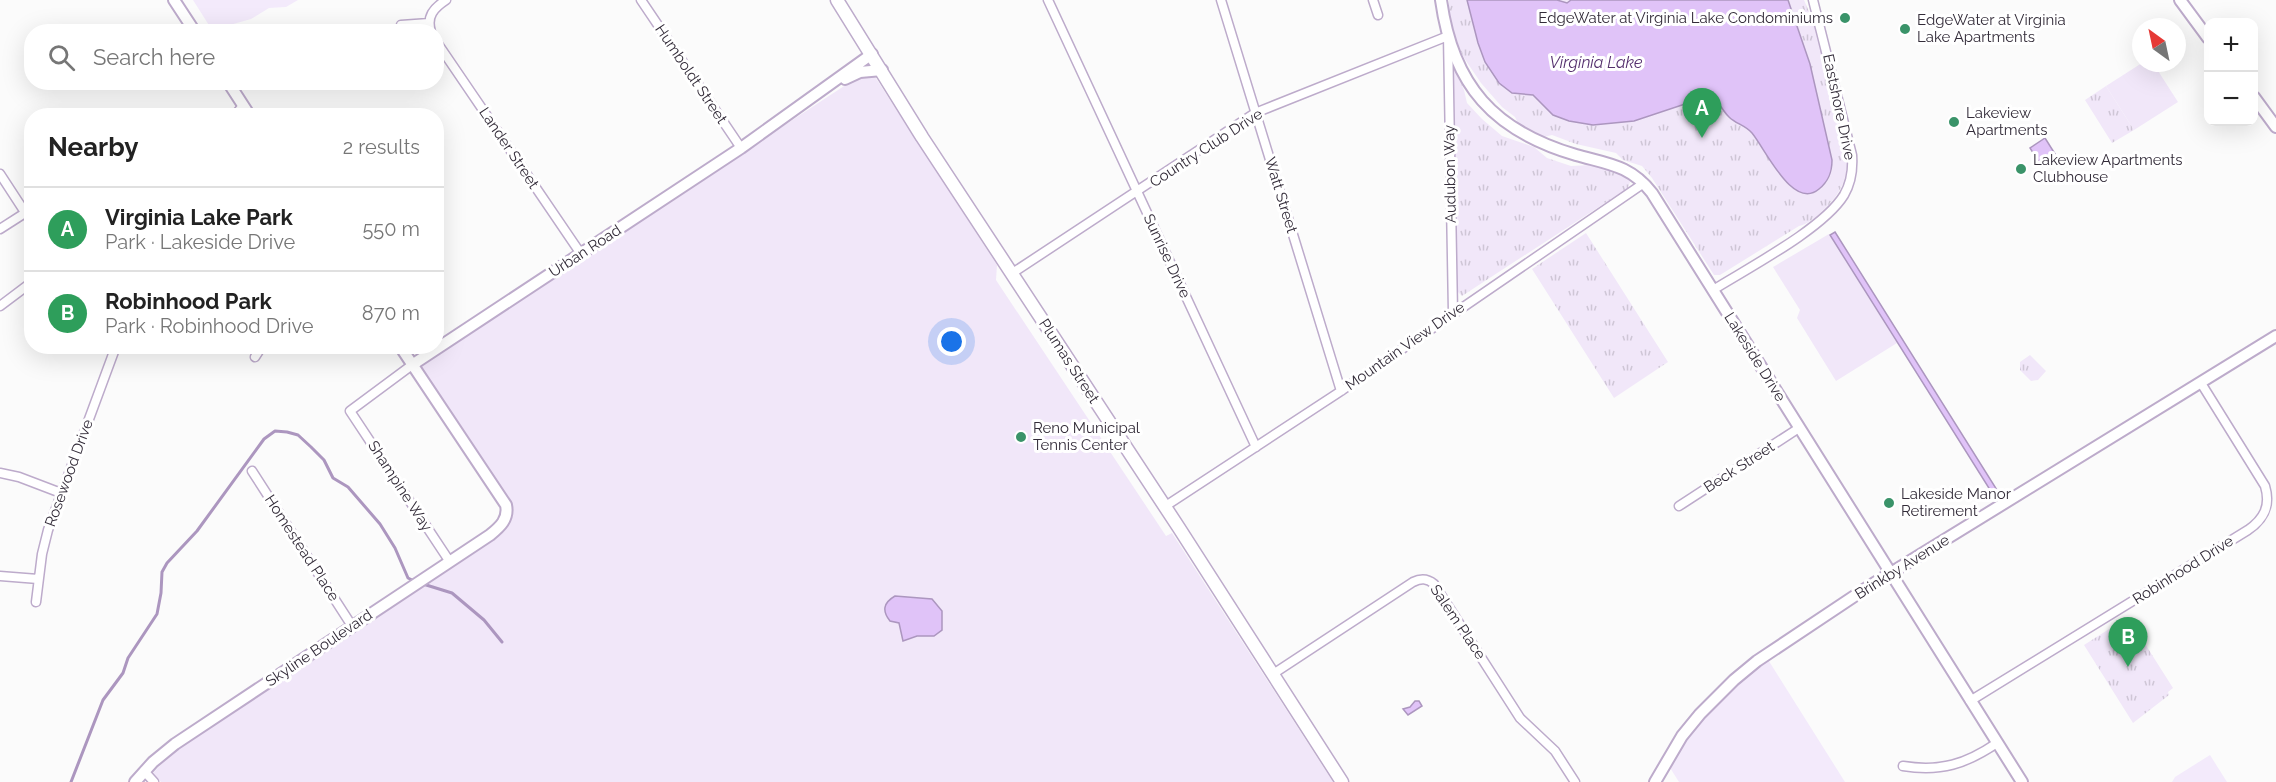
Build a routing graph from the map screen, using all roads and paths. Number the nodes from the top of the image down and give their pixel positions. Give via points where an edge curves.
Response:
1 (174, 0) edge
2 (446, 0) edge
3 (641, 0) edge
4 (837, 0) edge
5 (1048, 0) edge
6 (1221, 0) edge
7 (1373, 0) edge
8 (1440, 0) edge
9 (1813, 0) edge
10 (2180, 0) edge
11 (1378, 15) dead end
12 (190, 24) edge
13 (430, 24) edge
14 (2204, 33) edge
15 (1448, 36) junction
16 (444, 53) edge
17 (872, 54) junction
18 (882, 70) junction
19 (233, 90) edge
20 (821, 92) junction
21 (2258, 104) edge
22 (243, 106) edge
23 (1256, 113) junction
24 (2276, 127) edge
25 (741, 148) junction
26 (0, 174) edge
27 (1644, 183) junction
28 (1137, 192) junction
29 (24, 211) edge
30 (24, 214) edge
31 (0, 229) edge
32 (581, 254) junction
33 (1011, 274) junction
34 (24, 288) edge
35 (1713, 290) junction
36 (0, 306) edge
37 (1453, 313) junction
38 (2276, 336) edge
39 (444, 343) edge
40 (113, 354) edge
41 (257, 354) edge
42 (405, 354) edge
43 (427, 354) edge
44 (255, 357) dead end
45 (412, 364) junction
46 (2200, 383) junction
47 (1341, 391) junction
48 (350, 411) joint
49 (1799, 428) junction
50 (1256, 447) junction
51 (252, 471) dead end
52 (0, 473) edge
53 (61, 493) junction
54 (1679, 506) dead end
55 (1164, 507) junction
56 (450, 562) junction
57 (1891, 573) junction
58 (0, 576) edge
59 (38, 579) junction
60 (36, 602) dead end
61 (352, 626) junction
62 (1273, 674) junction
63 (1971, 701) junction
64 (1997, 743) junction
65 (1903, 766) dead end
66 (144, 771) junction
67 (135, 782) edge
68 (154, 782) edge
69 (1342, 782) edge
70 (1575, 782) edge
71 (1655, 782) edge
72 (2022, 782) edge

1 - 12 street
2 - 13 street via 435,7
3 - 25 street, Humboldt Street
4 - 17 main road, Plumas Street
5 - 28 street, Sunrise Drive
6 - 23 street, Watt Street
7 - 11 street
8 - 15 street, Lakeside Drive
9 - 35 street, Eastshore Drive via 1852,155 1848,187 1836,206 1816,224
10 - 14 street
15 - 23 street, Country Club Drive
15 - 27 street, Lakeside Drive via 1471,87 1506,124 1551,146 1619,166
15 - 37 street, Audubon Way
16 - 32 street, Lander Street
17 - 18 main road, Plumas Street
17 - 20 street, Urban Road
18 - 20 street, Urban Road via 855,74
18 - 33 main road, Plumas Street
19 - 22 street
20 - 25 street, Urban Road
21 - 24 street
23 - 28 street, Country Club Drive
23 - 47 street, Watt Street
25 - 32 street, Urban Road
26 - 29 street
27 - 35 street, Lakeside Drive
27 - 37 street, Mountain View Drive
28 - 33 street, Country Club Drive
28 - 50 street, Sunrise Drive
30 - 31 street
32 - 39 street, Urban Road
33 - 55 main road, Plumas Street
34 - 36 street
35 - 49 street, Lakeside Drive
37 - 47 street, Mountain View Drive
38 - 46 street, Brinkby Avenue
40 - 53 street, Rosewood Drive
41 - 44 street
42 - 45 street
43 - 45 street, Urban Road
45 - 48 street, Urban Road
45 - 56 street, Skyline Boulevard via 507,511 497,530
46 - 57 street, Brinkby Avenue
46 - 63 street, Robinhood Drive via 2265,486 2268,504 2261,520
47 - 50 street, Mountain View Drive
48 - 56 street, Shampine Way
49 - 54 street, Beck Street
49 - 57 street, Lakeside Drive
50 - 55 street, Mountain View Drive
51 - 61 street, Homestead Place
52 - 53 street
53 - 59 street, Rosewood Drive
55 - 62 main road, Plumas Street
56 - 61 street, Skyline Boulevard
57 - 63 street, Lakeside Drive
57 - 71 street, Brinkby Avenue via 1778,646 1734,680 1682,736
58 - 59 street
59 - 60 street, Rosewood Drive
61 - 66 street, Skyline Boulevard via 175,744
62 - 69 main road, Plumas Street
62 - 70 street, Salem Place via 1413,582 1429,580 1520,718 1555,751
63 - 64 street, Lakeside Drive
64 - 65 street via 1963,763 1934,768
64 - 72 street, Lakeside Drive
66 - 67 street, Skyline Boulevard
66 - 68 street

